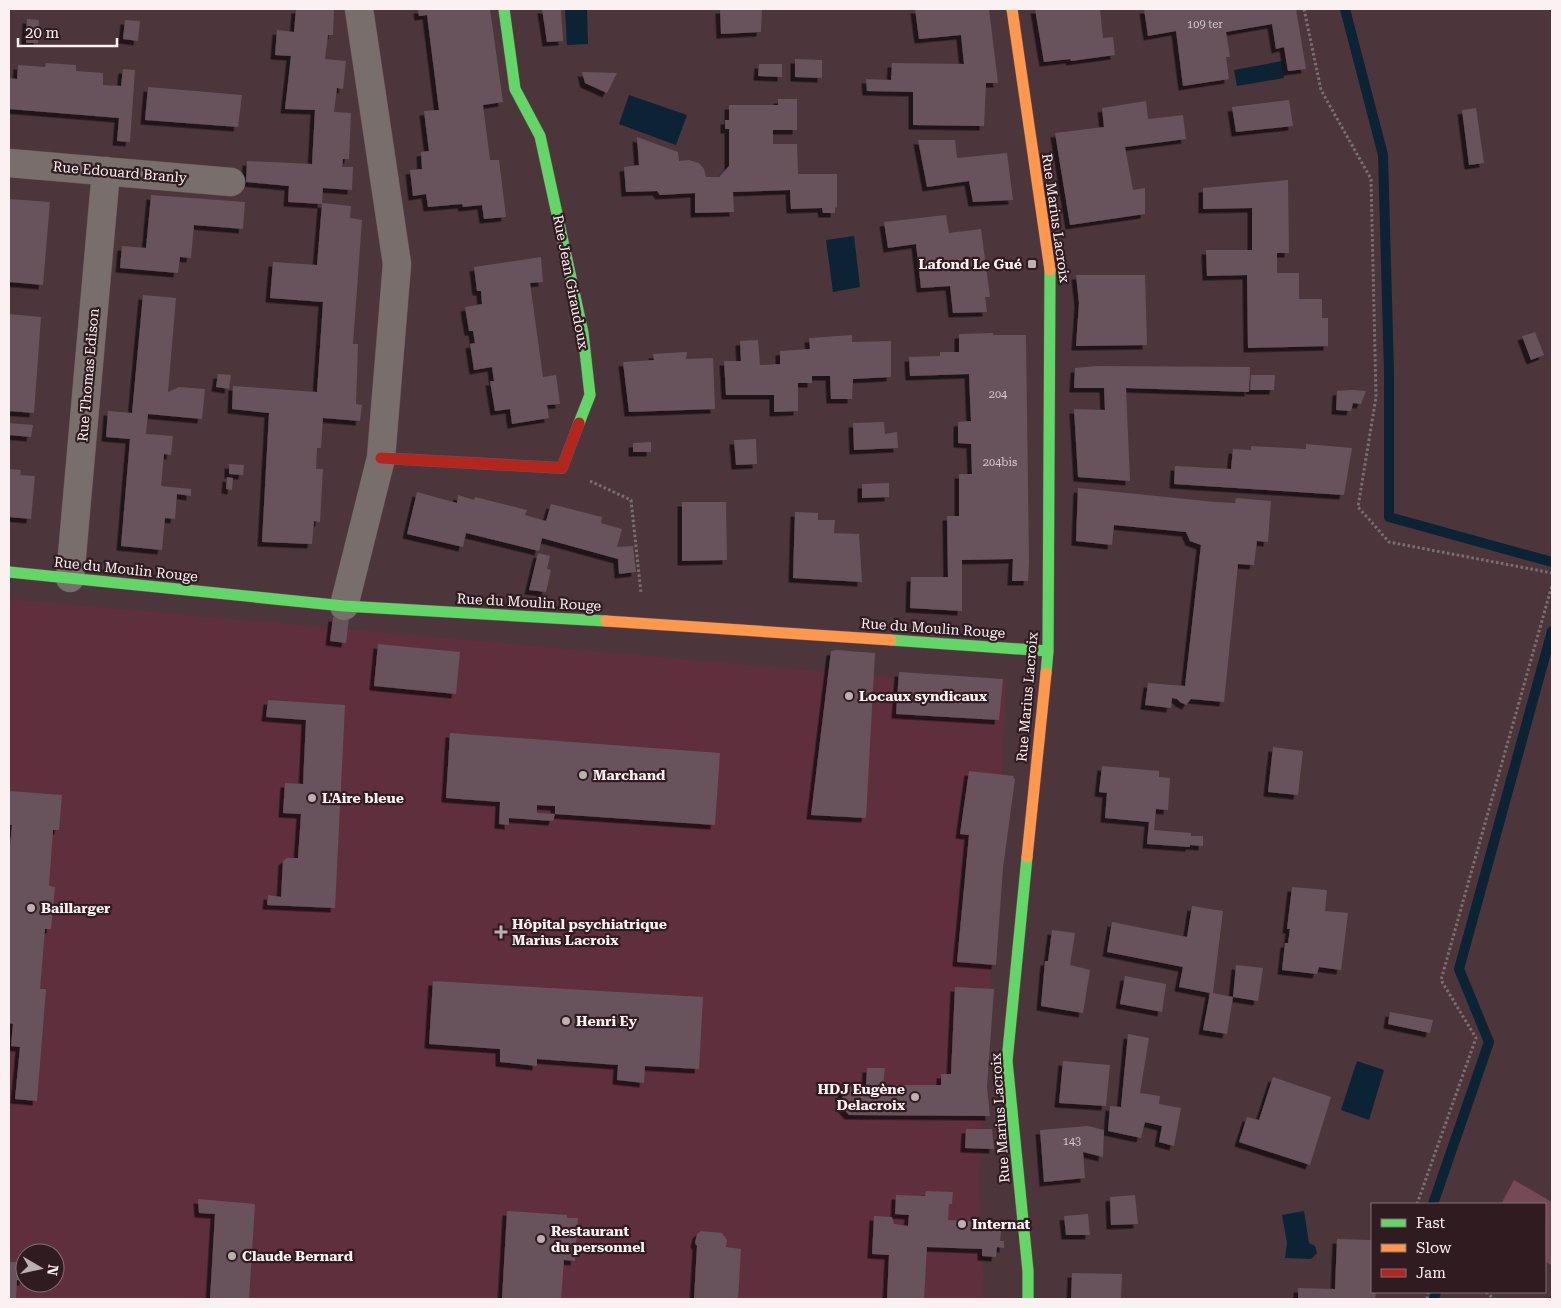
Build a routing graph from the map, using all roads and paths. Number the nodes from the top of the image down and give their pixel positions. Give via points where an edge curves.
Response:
1 (358, 9) edge
2 (504, 9) edge
3 (1012, 9) edge
4 (1304, 9) edge
5 (9, 163) edge
6 (106, 171) junction
7 (231, 182) dead end
8 (381, 458) junction
9 (562, 468) junction
10 (9, 572) edge
11 (1552, 572) edge
12 (70, 578) junction
13 (1552, 585) edge
14 (344, 606) junction
15 (645, 624) junction
16 (1048, 651) junction
17 (1417, 1203) edge
18 (1028, 1299) edge

1 - 8 street via 397,264
2 - 9 street, Rue Jean Giraudoux via 516,89 540,136 583,333 590,395
3 - 16 street, Rue Marius Lacroix via 1051,277
4 - 11 path via 1322,90 1371,179 1376,397 1358,507 1389,542
5 - 6 street, Rue Edouard Branly
6 - 7 street, Rue Edouard Branly
6 - 12 street, Rue Thomas Edison
8 - 9 street
8 - 14 street
9 - 15 path via 631,500
10 - 12 street, Rue du Moulin Rouge
12 - 14 street, Rue du Moulin Rouge
13 - 17 path via 1441,980 1476,1038
14 - 15 street, Rue du Moulin Rouge
15 - 16 street, Rue du Moulin Rouge
16 - 18 street, Rue Marius Lacroix via 1008,1061

